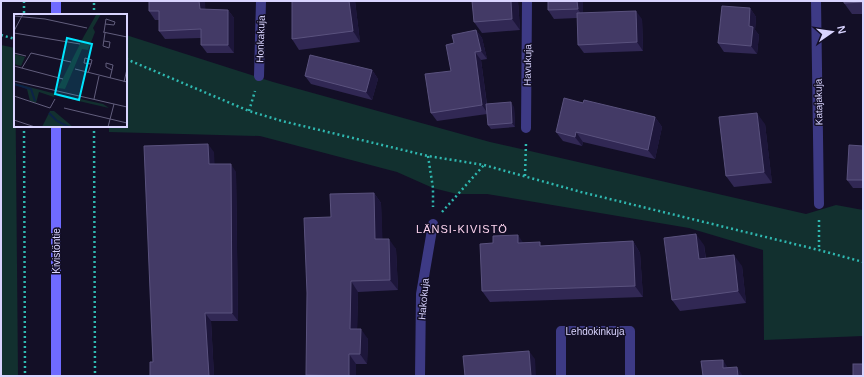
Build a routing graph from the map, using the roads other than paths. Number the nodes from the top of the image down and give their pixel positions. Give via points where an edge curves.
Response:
1 (56, 1) edge
2 (261, 1) edge
3 (527, 1) edge
4 (816, 1) edge
5 (56, 14) edge
6 (259, 76) dead end
7 (56, 127) edge
8 (526, 128) road end
9 (819, 204) road end
10 (433, 224) road end
11 (56, 376) edge
12 (420, 376) edge
13 (561, 376) edge
14 (630, 376) edge

1 - 5 main road
2 - 6 street, Honkakuja
3 - 8 street, Havukuja
4 - 9 street, Katajakuja
7 - 11 main road, Kivistöntie
10 - 12 street, Hakokuja via 421,294
13 - 14 street, Lehdokinkuja via 561,331 630,331

